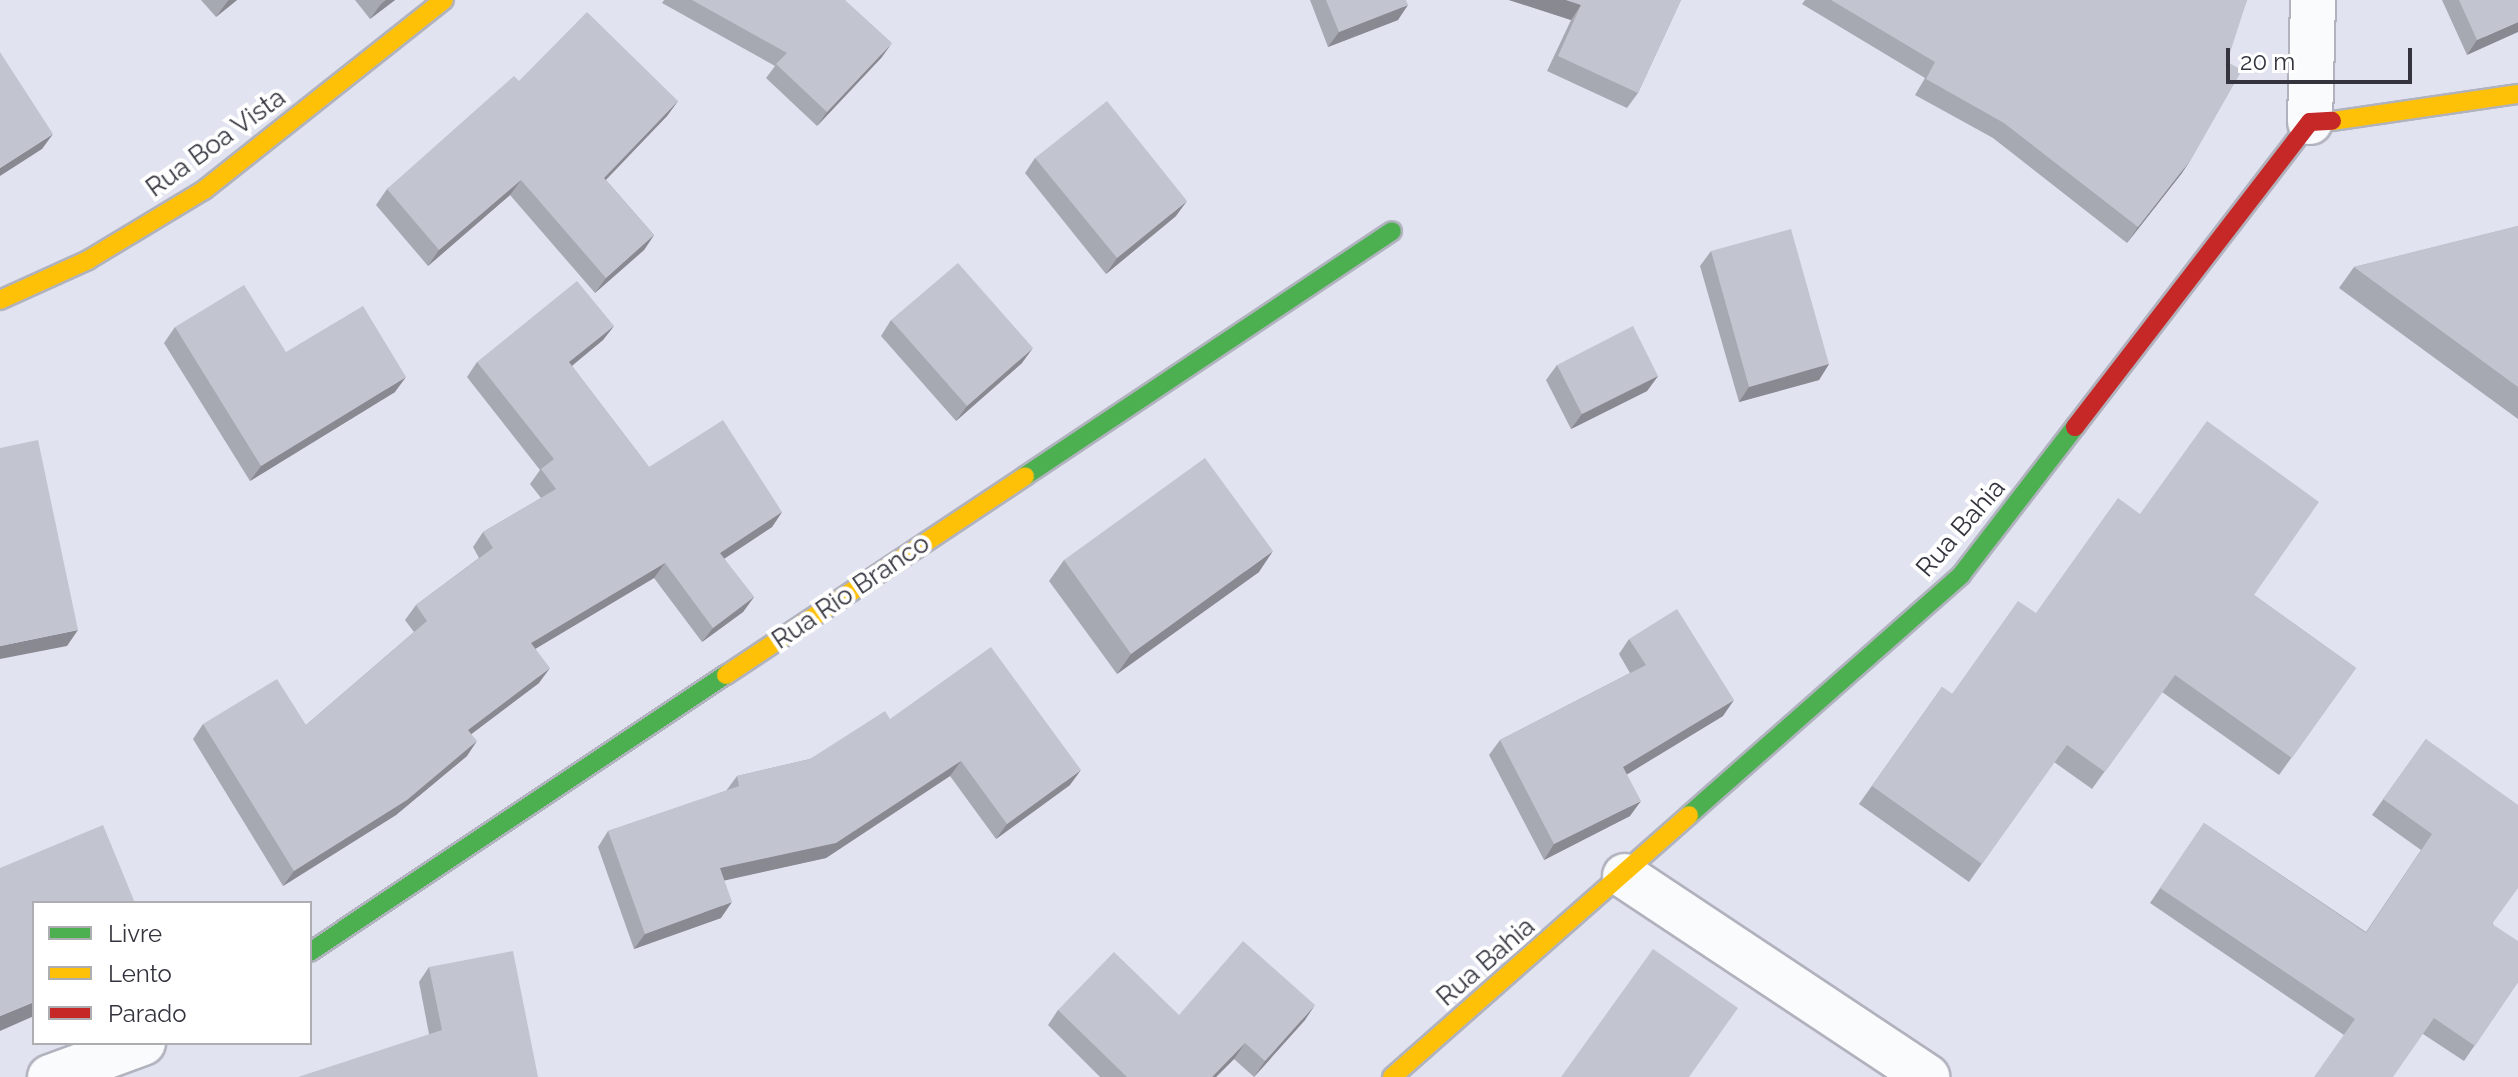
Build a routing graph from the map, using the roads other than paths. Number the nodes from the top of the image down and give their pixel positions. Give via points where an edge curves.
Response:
1 (444, 0) edge
2 (2313, 0) edge
3 (2518, 94) edge
4 (2310, 122) junction
5 (1392, 231) dead end
6 (0, 300) edge
7 (1625, 876) junction
8 (312, 951) edge
9 (138, 1045) edge
10 (50, 1077) edge
11 (1392, 1077) edge
12 (1927, 1077) edge

1 - 6 street, Rua Boa Vista via 204,190 88,260
2 - 4 street
3 - 4 street via 2392,116
4 - 7 street, Rua Bahia via 1961,575
5 - 8 street, Rua Rio Branco
7 - 11 street, Rua Bahia
7 - 12 street
9 - 10 street

